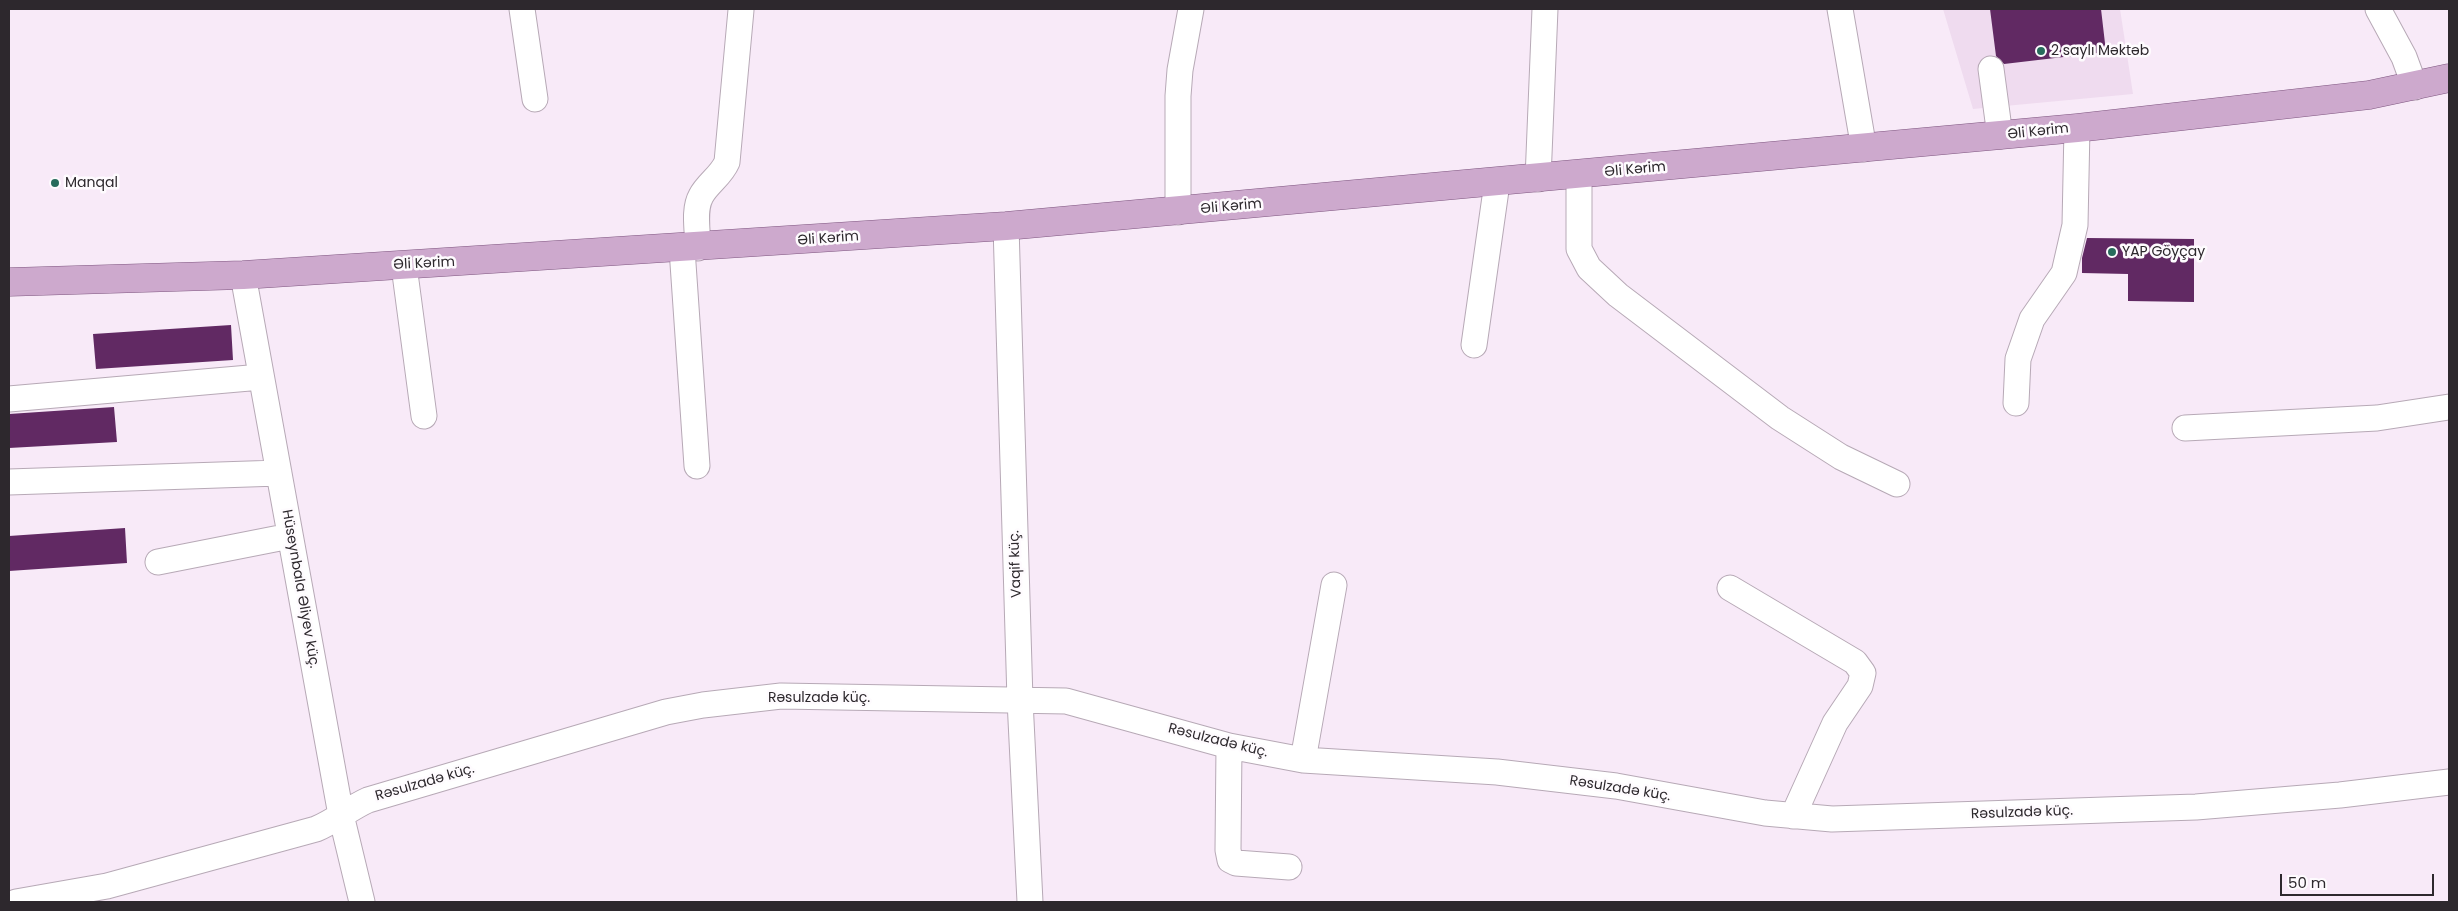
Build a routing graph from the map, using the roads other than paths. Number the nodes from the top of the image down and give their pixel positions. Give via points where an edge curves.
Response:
1 (522, 9) edge
2 (745, 9) edge
3 (1191, 9) edge
4 (1545, 9) edge
5 (1840, 9) edge
6 (2378, 9) edge
7 (1991, 69) dead end
8 (2449, 78) edge
9 (2415, 87) junction
10 (535, 99) dead end
11 (2077, 128) junction
12 (2000, 136) junction
13 (1864, 149) junction
14 (1579, 175) junction
15 (1538, 179) junction
16 (1497, 183) junction
17 (1178, 212) junction
18 (1006, 226) junction
19 (690, 248) junction
20 (404, 266) junction
21 (243, 275) junction
22 (9, 282) edge
23 (1474, 344) dead end
24 (261, 377) junction
25 (9, 398) edge
26 (2016, 403) dead end
27 (2449, 407) edge
28 (424, 416) dead end
29 (2185, 428) dead end
30 (697, 466) dead end
31 (279, 473) junction
32 (9, 482) edge
33 (1897, 484) dead end
34 (290, 536) junction
35 (158, 562) dead end
36 (1334, 585) dead end
37 (1730, 588) dead end
38 (1020, 700) junction
39 (1229, 746) junction
40 (1303, 760) junction
41 (2449, 782) edge
42 (341, 815) junction
43 (1793, 816) junction
44 (1288, 867) dead end
45 (16, 902) edge
46 (362, 902) edge
47 (1030, 902) edge

1 - 10 street
2 - 19 street via 727,162 722,173 700,196
3 - 17 street via 1178,87
4 - 15 street
5 - 13 street
6 - 9 street via 2404,57
7 - 12 street
8 - 9 main road, Əli Kərim
9 - 11 main road, Əli Kərim via 2370,95
11 - 12 main road, Əli Kərim
11 - 26 street via 2075,225 2064,273 2032,319 2018,359
12 - 13 main road, Əli Kərim
13 - 14 main road, Əli Kərim
14 - 15 main road, Əli Kərim
14 - 33 street via 1578,249 1589,268 1618,295 1780,418 1841,457
15 - 16 main road, Əli Kərim
16 - 17 main road, Əli Kərim
16 - 23 street
17 - 18 main road, Əli Kərim
18 - 19 main road, Əli Kərim
18 - 38 street, Vaqif küç.
19 - 20 main road, Əli Kərim
19 - 30 street
20 - 21 main road, Əli Kərim
20 - 28 street
21 - 22 main road, Əli Kərim
21 - 24 street, Hüseynbala Əliyev küç.
24 - 25 street
24 - 31 street, Hüseynbala Əliyev küç.
27 - 29 street via 2377,418
31 - 32 street
31 - 34 street, Hüseynbala Əliyev küç.
34 - 35 street
34 - 42 street, Hüseynbala Əliyev küç.
36 - 40 street
37 - 43 street via 1855,662 1863,673 1860,686 1836,723
38 - 39 street, Rəsulzadə küç. via 1066,701
38 - 42 street, Rəsulzadə küç. via 782,696 703,704 666,712 368,800
38 - 47 street, Vaqif küç.
39 - 40 street, Rəsulzadə küç.
39 - 44 street via 1230,860
40 - 43 street, Rəsulzadə küç. via 1497,772 1607,785
41 - 43 street, Rəsulzadə küç. via 2196,807 1832,819
42 - 45 street, Rəsulzadə küç. via 316,829 196,863 107,886
42 - 46 street, Hüseynbala Əliyev küç.

